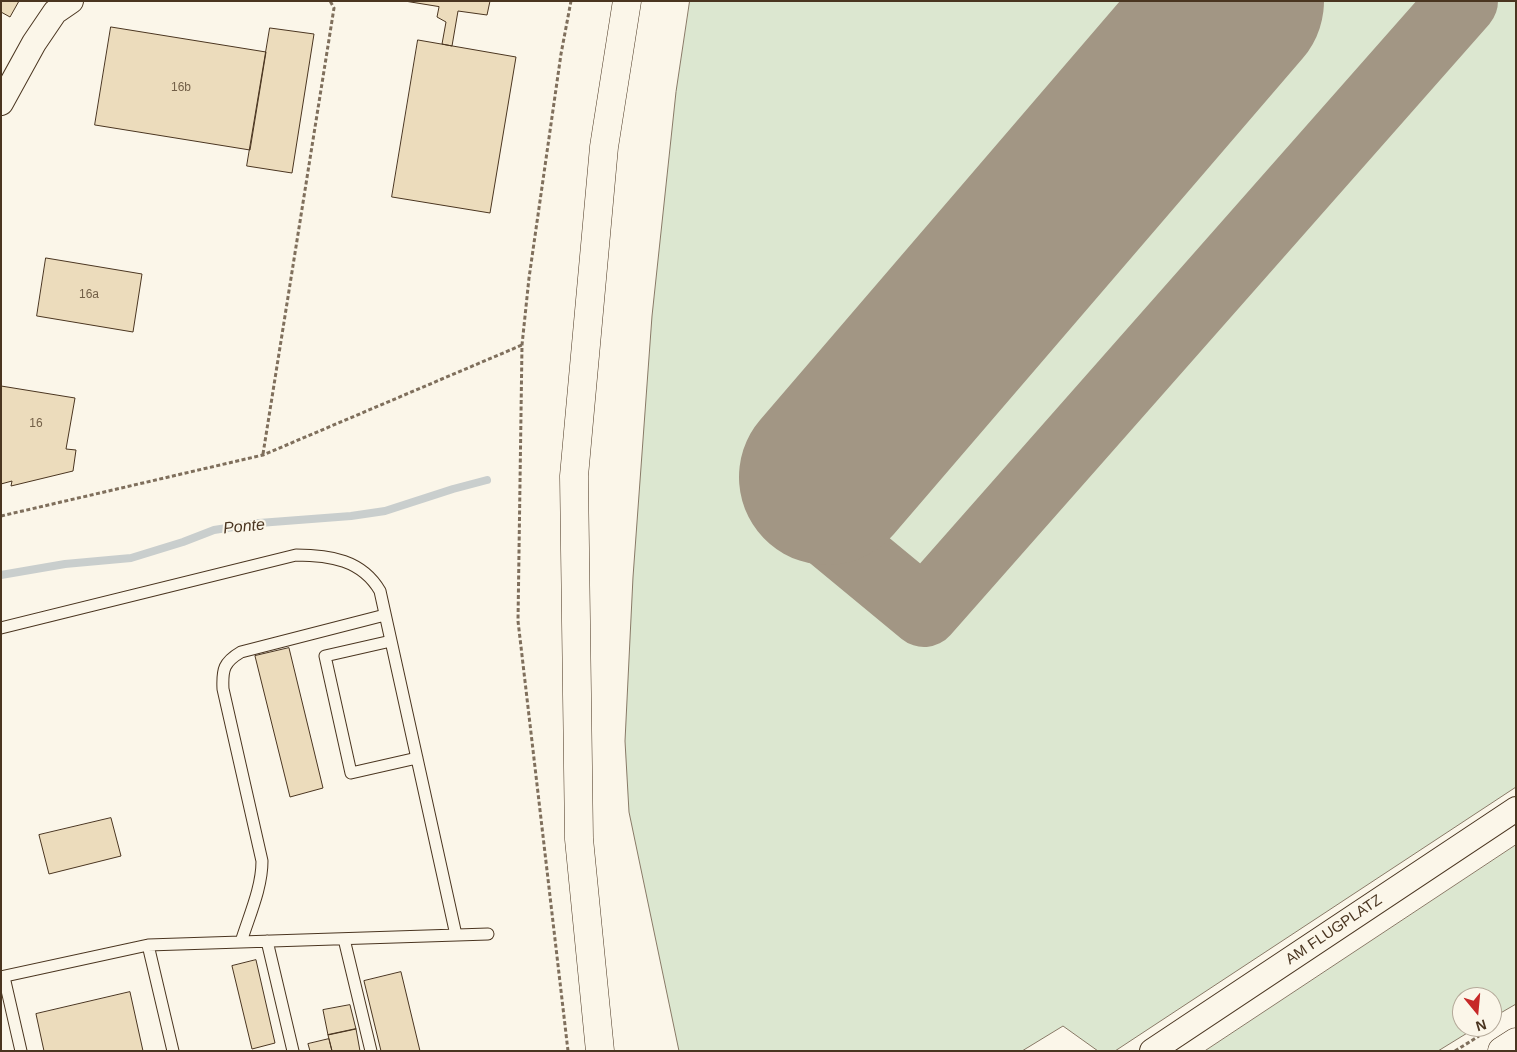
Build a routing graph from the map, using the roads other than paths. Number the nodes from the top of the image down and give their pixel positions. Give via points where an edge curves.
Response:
1 (71, 1) edge
2 (627, 1) edge
3 (1, 103) edge
4 (385, 615) junction
5 (1, 628) edge
6 (391, 641) junction
7 (417, 758) junction
8 (1516, 808) edge
9 (488, 934) dead end
10 (456, 935) junction
11 (344, 939) junction
12 (268, 941) junction
13 (241, 942) junction
14 (148, 945) junction
15 (3, 977) edge
16 (1516, 1042) edge
17 (21, 1051) edge
18 (172, 1051) edge
19 (293, 1051) edge
20 (371, 1051) edge
21 (600, 1051) edge
22 (1152, 1051) edge
23 (1502, 1051) edge

1 - 3 street via 55,12
2 - 21 main road via 604,147 574,476 579,839
4 - 5 lane via 380,592 364,571 330,558 296,555
4 - 6 lane
4 - 13 lane via 241,652 225,666 223,689 262,861 259,885
6 - 7 lane
6 - 7 lane via 325,656 351,773
7 - 10 lane
8 - 22 street, AM FLUGPLATZ
9 - 10 lane
10 - 11 lane
11 - 12 lane
11 - 20 lane
12 - 13 lane
12 - 19 lane
13 - 14 lane
14 - 15 lane
14 - 18 lane
15 - 17 lane
16 - 23 main road

